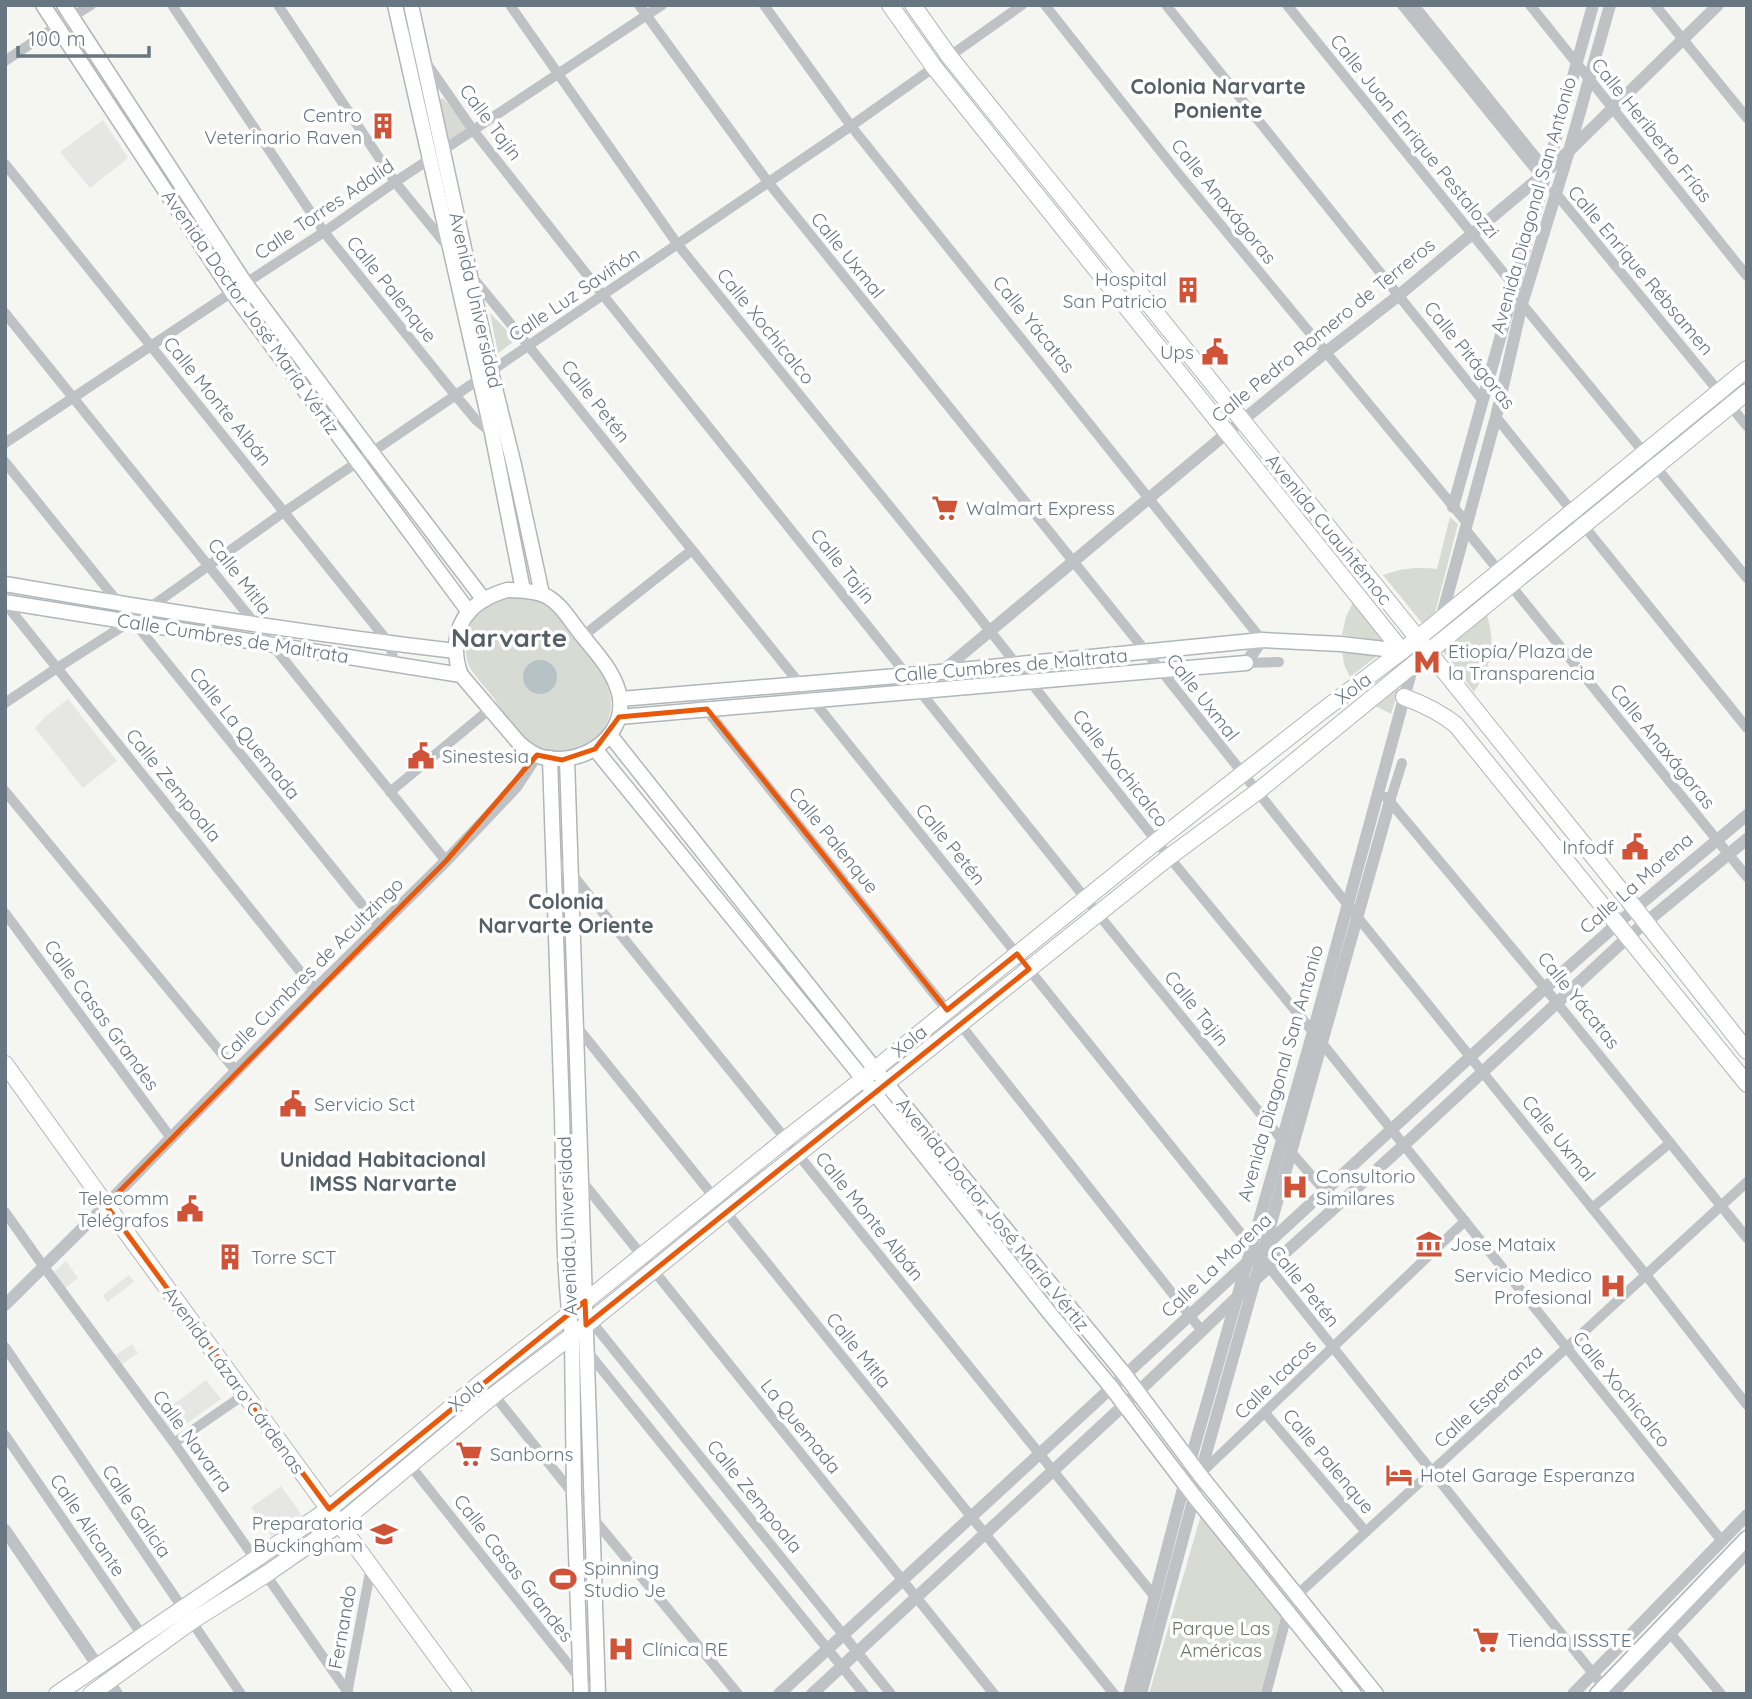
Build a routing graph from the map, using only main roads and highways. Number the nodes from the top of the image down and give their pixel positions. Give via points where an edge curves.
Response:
1 (43, 5) edge
2 (395, 5) edge
3 (411, 5) edge
4 (890, 5) edge
5 (913, 5) edge
6 (68, 11) edge
7 (1747, 369) edge
8 (486, 376) junction
9 (1747, 392) edge
10 (5, 584) edge
11 (523, 590) junction
12 (542, 594) junction
13 (484, 600) junction
14 (5, 602) edge
15 (469, 612) junction
16 (1417, 638) junction
17 (455, 650) junction
18 (1402, 651) junction
19 (1428, 651) junction
20 (1246, 663) road end
21 (461, 675) junction
22 (1404, 697) road end
23 (620, 699) junction
24 (619, 717) junction
25 (610, 735) junction
26 (595, 749) junction
27 (543, 757) junction
28 (567, 759) junction
29 (558, 965) junction
30 (574, 966) junction
31 (1747, 1051) edge
32 (5, 1064) edge
33 (869, 1074) junction
34 (1747, 1084) edge
35 (880, 1088) junction
36 (583, 1232) junction
37 (565, 1233) junction
38 (586, 1301) junction
39 (569, 1314) junction
40 (589, 1323) junction
41 (572, 1336) junction
42 (329, 1509) junction
43 (339, 1524) junction
44 (1747, 1538) edge
45 (1741, 1560) edge
46 (187, 1615) junction
47 (580, 1687) edge
48 (113, 1688) edge
49 (458, 1692) edge
50 (1606, 1692) edge
51 (57, 1694) edge
52 (91, 1694) edge
53 (598, 1694) edge
54 (1354, 1694) edge
55 (1376, 1694) edge

1 - 15 main road, Avenida Doctor José María Vértiz via 232,292
2 - 8 main road, Avenida Universidad via 451,250
3 - 8 main road, Avenida Universidad via 471,276
4 - 18 main road, Avenida Cuauhtémoc
5 - 16 main road, Avenida Cuauhtémoc via 949,56
6 - 13 main road, Avenida Doctor José María Vértiz via 245,283
7 - 16 main road, Xola
8 - 11 main road, Avenida Universidad via 492,433
8 - 12 main road, Avenida Universidad via 508,436
9 - 19 main road, Xola
10 - 17 main road, Calle Cumbres de Maltrata via 147,609
11 - 12 main road
11 - 13 main road via 507,590
12 - 23 main road via 555,601 608,669
13 - 15 main road
14 - 21 main road, Calle Cumbres de Maltrata
15 - 17 main road
16 - 18 main road, Xola
16 - 19 main road, Avenida Cuauhtémoc
17 - 21 main road
18 - 23 main road, Calle Cumbres de Maltrata via 1262,640
18 - 33 main road, Xola
19 - 31 main road, Avenida Cuauhtémoc
19 - 35 main road, Xola
20 - 24 main road, Calle Cumbres de Maltrata
21 - 27 main road via 519,743
22 - 34 main road via 1432,708 1456,725
23 - 24 main road
24 - 25 main road
25 - 26 main road
25 - 33 main road, Avenida Doctor José María Vértiz
26 - 28 main road
26 - 33 main road, Avenida Doctor José María Vértiz
27 - 28 main road
27 - 29 main road, Avenida Universidad via 555,860
28 - 30 main road, Avenida Universidad
29 - 30 main road
29 - 37 main road, Avenida Universidad
30 - 36 main road, Avenida Universidad
32 - 42 main road, Avenida Lázaro Cárdenas
33 - 35 main road, Avenida Doctor José María Vértiz
33 - 38 main road, Xola
35 - 40 main road, Xola
35 - 54 main road, Avenida Doctor José María Vértiz via 1052,1316
35 - 55 main road, Avenida Doctor José María Vértiz via 1125,1375
36 - 37 main road
36 - 38 main road, Avenida Universidad
37 - 39 main road, Avenida Universidad
38 - 39 main road, Xola
38 - 40 main road, Avenida Universidad
39 - 41 main road, Avenida Universidad
39 - 42 main road, Xola
40 - 41 main road, Xola
40 - 53 main road, Avenida Universidad
41 - 43 main road, Xola
41 - 47 main road, Avenida Universidad
42 - 43 main road, Avenida Lázaro Cárdenas
42 - 46 main road, Xola via 255,1559
43 - 46 main road, Xola via 265,1575
43 - 49 main road, Avenida Lázaro Cárdenas
44 - 45 main road
45 - 50 main road
46 - 48 main road, Xola
46 - 51 main road, Xola via 142,1635
48 - 52 main road, Xola

